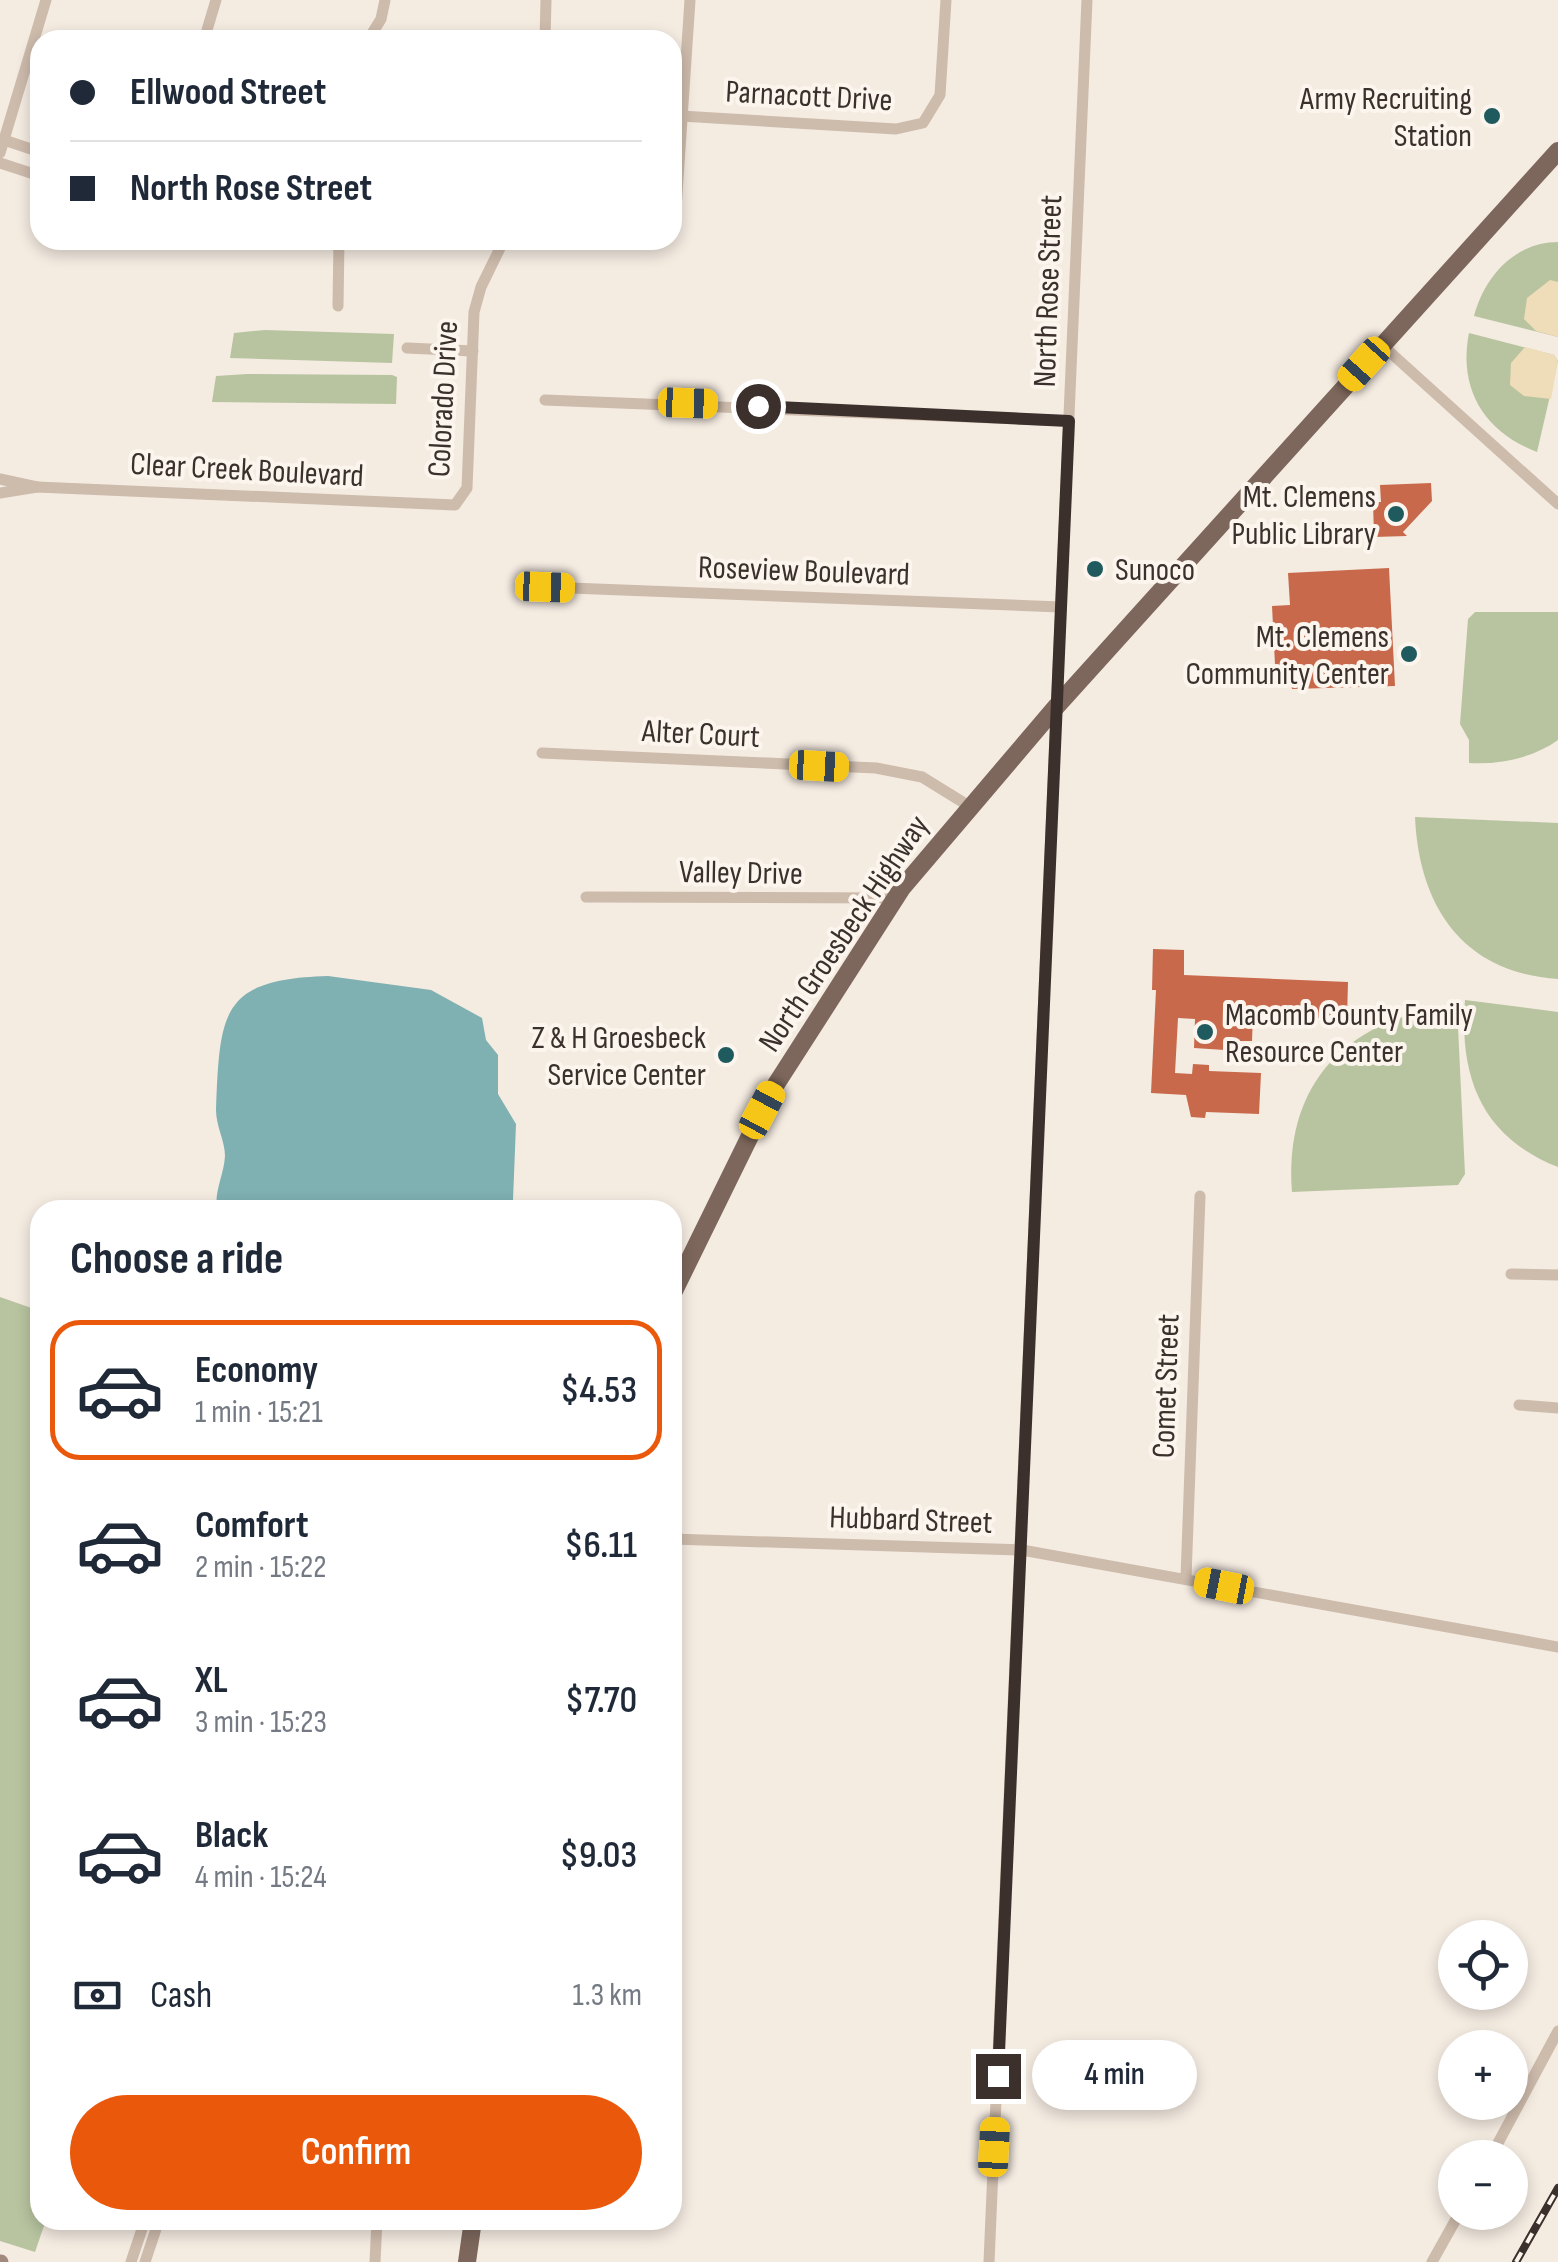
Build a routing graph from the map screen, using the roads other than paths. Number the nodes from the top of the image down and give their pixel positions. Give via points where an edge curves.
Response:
1 (46, 0) edge
2 (216, 0) edge
3 (385, 0) edge
4 (546, 0) edge
5 (690, 0) edge
6 (946, 0) edge
7 (1087, 0) edge
8 (37, 30) edge
9 (207, 30) edge
10 (374, 30) edge
11 (545, 30) edge
12 (30, 53) edge
13 (682, 103) edge
14 (682, 116) edge
15 (4, 140) junction
16 (30, 149) edge
17 (1558, 150) edge
18 (0, 153) edge
19 (0, 163) edge
20 (30, 172) edge
21 (339, 250) edge
22 (499, 250) edge
23 (338, 306) dead end
24 (1382, 345) junction
25 (407, 348) dead end
26 (473, 351) junction
27 (544, 400) dead end
28 (1069, 421) junction
29 (0, 479) edge
30 (37, 487) junction
31 (0, 492) edge
32 (455, 504) joint
33 (1558, 504) edge
34 (545, 587) dead end
35 (1060, 607) junction
36 (1055, 708) junction
37 (542, 753) dead end
38 (968, 806) junction
39 (586, 897) dead end
40 (894, 898) junction
41 (1200, 1196) dead end
42 (1512, 1274) dead end
43 (682, 1275) edge
44 (1558, 1275) edge
45 (1520, 1405) dead end
46 (1558, 1408) edge
47 (682, 1539) edge
48 (1022, 1550) junction
49 (1186, 1578) junction
50 (1558, 1648) edge
51 (1558, 2031) edge
52 (1500, 2140) edge
53 (141, 2230) edge
54 (156, 2230) edge
55 (377, 2230) edge
56 (472, 2230) edge
57 (1450, 2230) edge
58 (130, 2262) edge
59 (145, 2262) edge
60 (375, 2262) edge
61 (467, 2262) edge
62 (989, 2262) edge
63 (1432, 2262) edge

1 - 8 street
2 - 9 street
3 - 10 street
4 - 11 street
5 - 13 street
6 - 14 street, Parnacott Drive via 940,95 923,123 896,129
7 - 28 street, North Rose Street
12 - 15 street
15 - 16 street
15 - 18 street
17 - 24 main road, North Groesbeck Highway
19 - 20 street
21 - 23 street
22 - 26 street, Colorado Drive via 476,301
24 - 33 street
24 - 36 main road, North Groesbeck Highway
25 - 26 street
26 - 32 street, Colorado Drive via 467,488
27 - 28 street
28 - 35 street, North Rose Street
29 - 30 street, Clear Creek Boulevard
30 - 31 street, Clear Creek Boulevard
30 - 32 street, Clear Creek Boulevard
34 - 35 street, Roseview Boulevard
35 - 36 street, North Rose Street
36 - 38 main road, North Groesbeck Highway
36 - 48 street, North Rose Street
37 - 38 street, Alter Court via 876,768 922,777
38 - 40 main road, North Groesbeck Highway
39 - 40 street, Valley Drive
40 - 43 main road, North Groesbeck Highway via 773,1090
41 - 49 street, Comet Street
42 - 44 street
45 - 46 street
47 - 48 street, Hubbard Street
48 - 49 street, Hubbard Street
48 - 62 street, North Rose Street
49 - 50 street, Hubbard Street
51 - 52 street
53 - 58 street
54 - 59 street
55 - 60 street
56 - 61 main road
57 - 63 street

